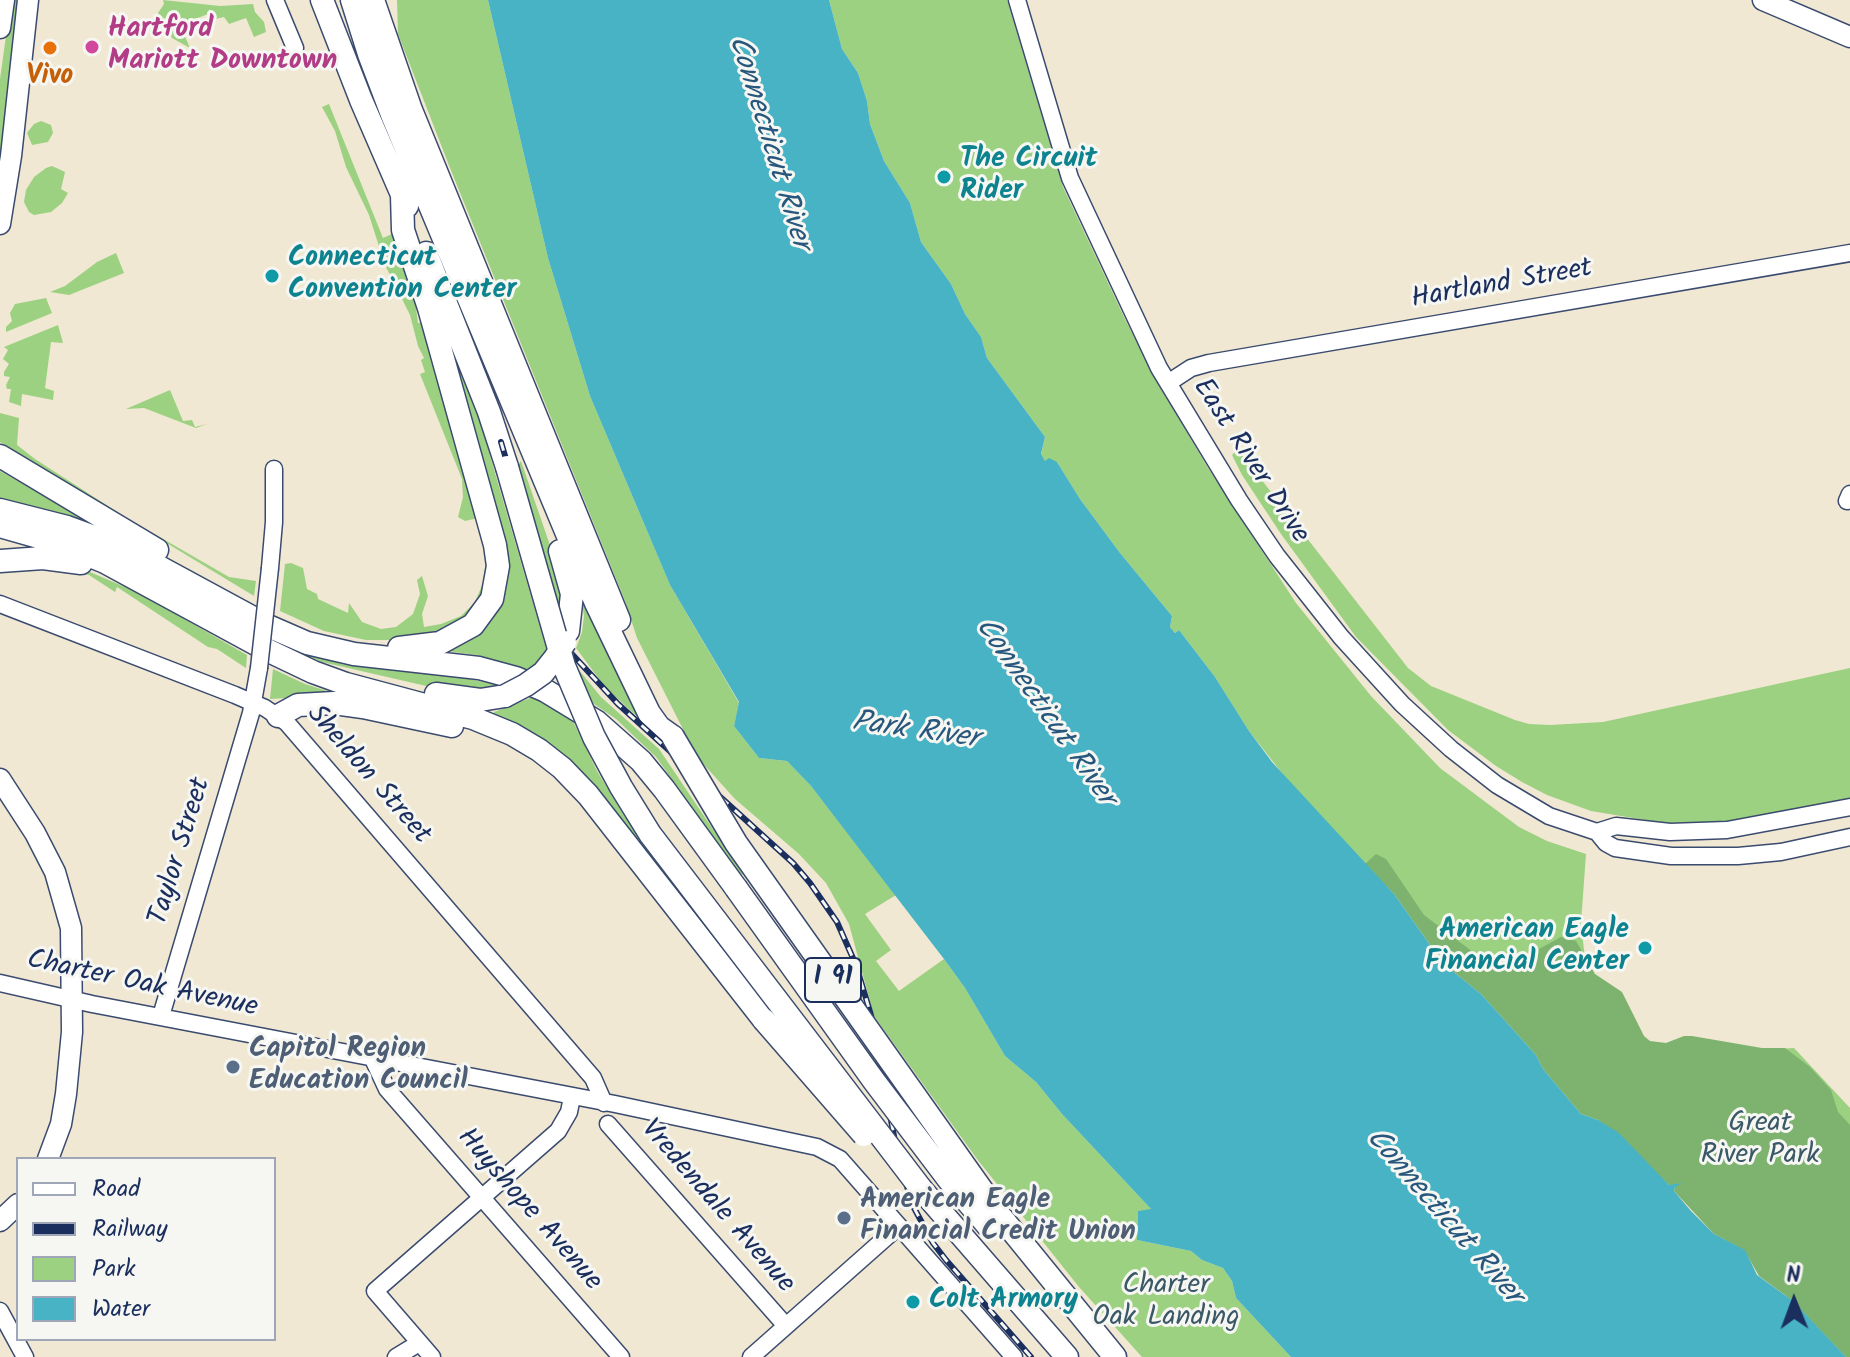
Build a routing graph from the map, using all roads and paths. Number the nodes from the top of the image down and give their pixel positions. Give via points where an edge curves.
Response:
1 (4, 0) edge
2 (28, 0) edge
3 (275, 0) edge
4 (309, 0) edge
5 (322, 0) edge
6 (352, 0) edge
7 (373, 0) edge
8 (1017, 0) edge
9 (1763, 0) edge
10 (0, 28) edge
11 (1850, 37) edge
12 (295, 48) dead end
13 (361, 100) junction
14 (402, 195) junction
15 (0, 224) edge
16 (1850, 253) edge
17 (1168, 383) junction
18 (527, 435) junction
19 (0, 456) edge
20 (274, 469) dead end
21 (0, 510) edge
22 (0, 526) edge
23 (0, 561) edge
24 (180, 576) junction
25 (144, 581) junction
26 (0, 604) edge
27 (622, 645) junction
28 (348, 653) junction
29 (336, 681) junction
30 (254, 703) junction
31 (278, 716) junction
32 (0, 779) edge
33 (576, 782) junction
34 (1850, 807) edge
35 (1750, 827) junction
36 (1597, 832) junction
37 (1850, 837) edge
38 (1752, 855) junction
39 (0, 983) edge
40 (72, 999) junction
41 (161, 1016) junction
42 (373, 1059) junction
43 (572, 1097) junction
44 (604, 1103) junction
45 (608, 1124) dead end
46 (49, 1157) edge
47 (922, 1190) junction
48 (482, 1197) junction
49 (16, 1206) edge
50 (0, 1221) edge
51 (995, 1222) junction
52 (899, 1226) junction
53 (0, 1311) edge
54 (786, 1326) junction
55 (16, 1340) edge
56 (419, 1343) junction
57 (396, 1357) edge
58 (432, 1357) edge
59 (621, 1357) edge
60 (751, 1357) edge
61 (1014, 1357) edge
62 (1067, 1357) edge
63 (1115, 1357) edge

1 - 10 main road
2 - 15 main road
3 - 12 street
4 - 13 highway via 339,74
5 - 13 highway, I 91
6 - 18 highway via 388,104
7 - 27 highway via 411,110
8 - 17 street, East River Drive via 1072,184
9 - 11 main road
13 - 14 highway, I 91
14 - 28 highway via 403,230 495,545 498,576 487,609 455,637 421,647
14 - 47 highway, I 91, bridge via 485,400 564,666 594,737 650,834
16 - 17 street, Hartland Street via 1209,363
17 - 36 street, East River Drive via 1277,556 1395,696 1445,744 1504,789 1549,816
18 - 27 highway
18 - 29 highway, bridge via 525,453 571,588 568,631 548,667 505,696 468,699
19 - 24 highway via 165,555
20 - 30 street, Taylor Street, bridge via 274,522
21 - 24 highway via 89,534
22 - 25 highway via 82,552
23 - 25 highway via 65,560
24 - 28 highway via 287,635
25 - 29 highway via 269,651
26 - 30 street, Sheldon Street
27 - 51 highway, I 91, bridge via 651,717 673,737 730,835
28 - 51 highway, bridge via 495,671 538,687 612,734 653,775 891,1104
29 - 33 highway via 505,731 545,754
30 - 31 street, Sheldon Street
30 - 41 street, Taylor Street
31 - 33 highway via 301,704 340,703 467,729 519,747
31 - 44 street, Sheldon Street via 299,734 593,1078
32 - 40 main road via 35,833 61,888 71,928
33 - 47 highway, bridge via 780,1039 904,1180
34 - 35 street, East River Drive
35 - 36 street, East River Drive via 1677,832 1616,826
35 - 38 street
36 - 38 street, East River Drive via 1611,846 1638,852
37 - 38 street, East River Drive
39 - 40 street, Charter Oak Avenue
40 - 41 street, Charter Oak Avenue
40 - 46 main road via 66,1094
41 - 42 street, Charter Oak Avenue
42 - 43 street, Charter Oak Avenue
42 - 48 street, Huyshope Avenue via 387,1089
43 - 44 street, Charter Oak Avenue
43 - 48 street via 558,1131
44 - 52 street, Charter Oak Avenue via 830,1153
45 - 54 street, Vredendale Avenue
47 - 62 highway, I 91
48 - 56 street via 375,1291
48 - 59 street, Huyshope Avenue
49 - 50 main road
51 - 63 highway, I 91
52 - 54 street
52 - 61 street, Charter Oak Avenue
53 - 55 street
54 - 60 street
56 - 57 street
56 - 58 street

